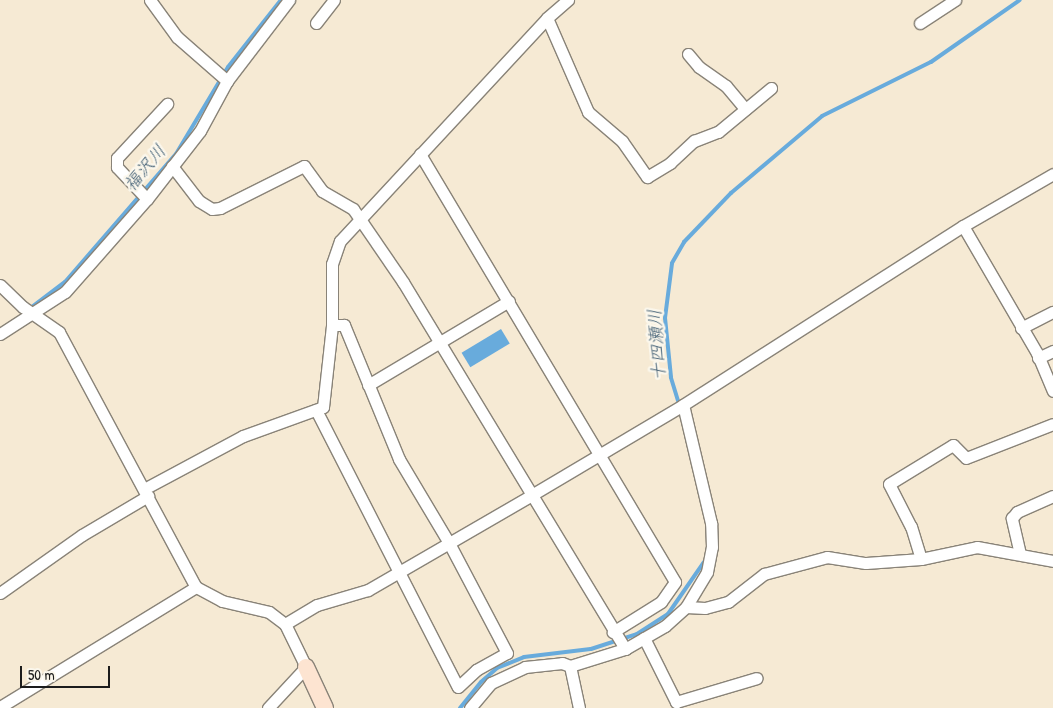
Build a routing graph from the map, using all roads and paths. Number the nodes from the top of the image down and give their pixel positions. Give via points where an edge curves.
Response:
1 (150, 0) edge
2 (290, 0) edge
3 (334, 0) edge
4 (568, 0) edge
5 (955, 0) edge
6 (546, 18) junction
7 (316, 23) dead end
8 (920, 23) dead end
9 (688, 54) dead end
10 (227, 81) junction
11 (771, 88) dead end
12 (167, 104) dead end
13 (745, 109) junction
14 (420, 154) junction
15 (172, 166) junction
16 (1053, 174) edge
17 (146, 199) junction
18 (358, 221) junction
19 (963, 226) junction
20 (0, 285) edge
21 (509, 301) junction
22 (1053, 312) edge
23 (34, 314) junction
24 (332, 325) junction
25 (1021, 328) junction
26 (0, 334) edge
27 (438, 342) junction
28 (1053, 351) edge
29 (1038, 358) junction
30 (368, 385) junction
31 (1053, 392) edge
32 (683, 405) junction
33 (316, 410) junction
34 (1053, 424) edge
35 (600, 455) junction
36 (146, 492) junction
37 (530, 496) junction
38 (1053, 496) edge
39 (449, 543) junction
40 (1020, 554) junction
41 (921, 559) junction
42 (1053, 561) edge
43 (399, 573) junction
44 (196, 587) junction
45 (0, 592) edge
46 (686, 607) junction
47 (285, 624) junction
48 (613, 632) junction
49 (644, 638) junction
50 (625, 648) junction
51 (508, 655) junction
52 (570, 666) junction
53 (306, 667) junction
54 (518, 668) junction
55 (757, 678) dead end
56 (0, 707) edge
57 (268, 708) edge
58 (325, 708) edge
59 (470, 708) edge
60 (579, 708) edge

1 - 10 street via 177,37
2 - 10 street
3 - 7 street
4 - 6 street
5 - 8 street
6 - 13 street via 588,112 622,141 647,177 670,163 694,141 718,132
6 - 14 street
9 - 13 street via 699,67 726,86
10 - 15 street via 200,131
11 - 13 street
12 - 17 street via 117,158 117,167
14 - 18 street
14 - 21 street
15 - 17 street
15 - 18 street via 199,201 212,209 304,166 322,191 353,209
16 - 19 street
17 - 23 street via 65,292
18 - 24 street via 340,241 332,264
18 - 27 street via 403,282
19 - 25 street
19 - 32 street
20 - 23 street
21 - 27 street
21 - 35 street
22 - 25 street
23 - 26 street
23 - 36 street via 59,332
24 - 30 street via 344,325
24 - 33 street via 323,407
25 - 29 street
27 - 30 street
27 - 37 street
28 - 29 street
29 - 31 street
30 - 39 street via 399,459
32 - 35 street
32 - 46 street via 711,523 712,547 708,572
33 - 36 street via 243,436
33 - 43 street
34 - 41 street via 966,458 953,445 889,484 911,526
35 - 37 street
35 - 48 street via 675,582 661,602
36 - 44 street
36 - 45 street
37 - 39 street
37 - 48 street
38 - 40 street via 1017,512 1012,518
39 - 43 street
39 - 51 street
40 - 41 street via 978,547
40 - 42 street
41 - 46 street via 866,563 827,557 764,574 728,602 705,608
43 - 47 street via 368,590 317,605
43 - 51 street via 458,687 476,670
44 - 47 street via 222,601 268,612
44 - 56 street
46 - 49 street via 665,626
47 - 53 street
48 - 50 street
49 - 50 street
49 - 55 street via 676,702
50 - 52 street
51 - 54 street
52 - 54 street via 562,663
52 - 60 street
53 - 57 street
53 - 58 street
54 - 59 street via 491,683

